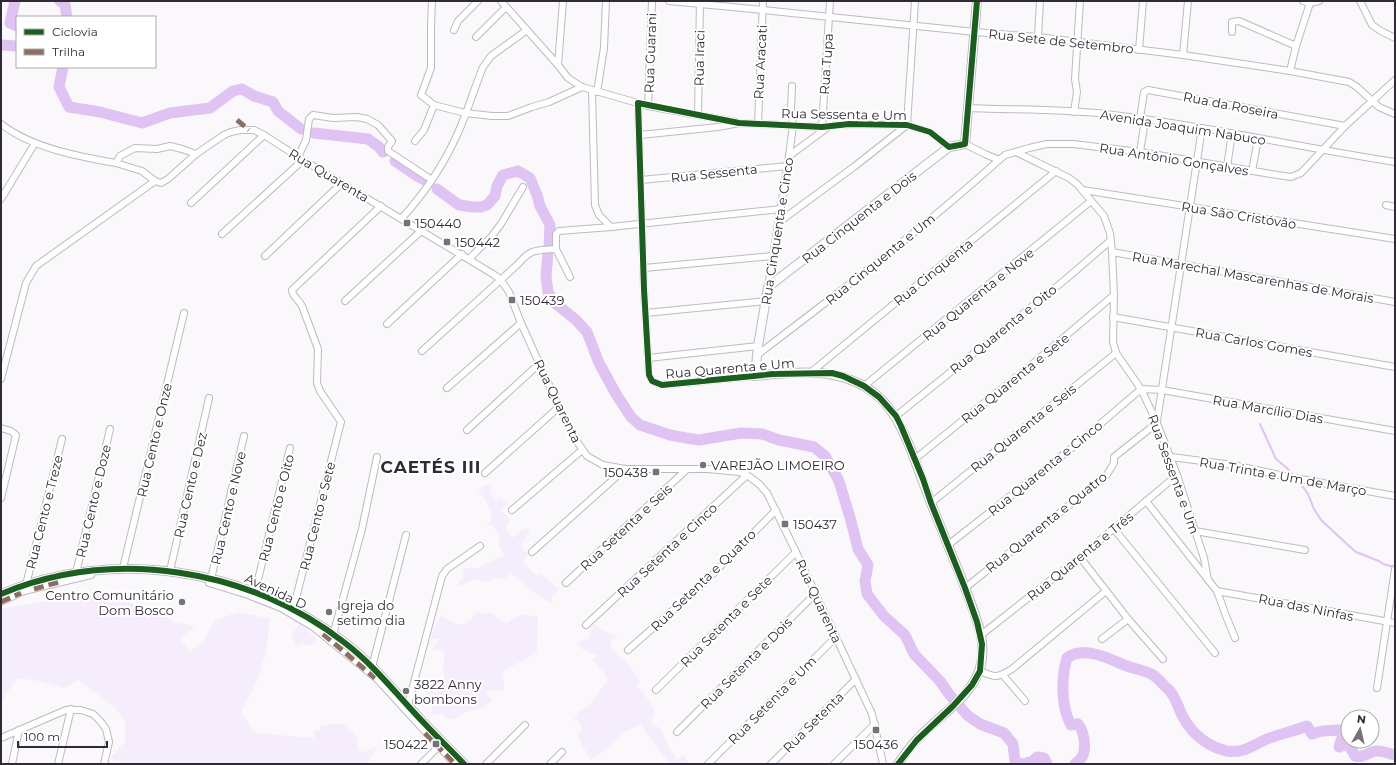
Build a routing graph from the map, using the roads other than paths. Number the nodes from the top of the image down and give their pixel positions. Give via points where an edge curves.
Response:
1 (432, 1) edge
2 (478, 1) edge
3 (501, 1) edge
4 (563, 1) edge
5 (606, 1) edge
6 (652, 1) edge
7 (670, 1) edge
8 (763, 1) edge
9 (830, 1) edge
10 (915, 1) edge
11 (977, 1) edge
12 (1040, 1) edge
13 (1080, 1) edge
14 (1143, 1) edge
15 (1188, 1) edge
16 (1303, 1) edge
17 (1319, 1) edge
18 (1360, 1) edge
19 (700, 2) edge
20 (1310, 3) junction
21 (506, 7) junction
22 (763, 10) junction
23 (830, 16) junction
24 (914, 26) junction
25 (454, 30) dead end
26 (527, 30) junction
27 (975, 32) junction
28 (1232, 32) dead end
29 (476, 37) dead end
30 (1038, 37) junction
31 (1395, 38) edge
32 (1078, 42) junction
33 (1296, 46) junction
34 (1139, 50) junction
35 (1183, 55) junction
36 (558, 65) junction
37 (1290, 71) junction
38 (1395, 80) edge
39 (792, 86) dead end
40 (582, 87) junction
41 (594, 91) junction
42 (1373, 100) junction
43 (638, 103) junction
44 (434, 105) junction
45 (648, 106) junction
46 (969, 108) junction
47 (1074, 112) junction
48 (465, 113) junction
49 (698, 114) junction
50 (1395, 114) edge
51 (1142, 119) junction
52 (739, 123) junction
53 (1, 124) edge
54 (758, 124) junction
55 (907, 125) junction
56 (792, 126) junction
57 (1345, 126) junction
58 (825, 127) junction
59 (1202, 128) junction
60 (1232, 133) junction
61 (264, 135) junction
62 (640, 135) junction
63 (1258, 139) junction
64 (415, 141) dead end
65 (35, 143) junction
66 (965, 144) junction
67 (949, 147) junction
68 (1322, 150) junction
69 (1016, 152) junction
70 (1140, 152) junction
71 (196, 154) junction
72 (789, 156) junction
73 (300, 158) junction
74 (1000, 160) junction
75 (1197, 162) junction
76 (1395, 162) edge
77 (116, 163) junction
78 (787, 166) junction
79 (1226, 167) junction
80 (1056, 171) junction
81 (1252, 171) junction
82 (432, 180) junction
83 (641, 180) junction
84 (155, 181) junction
85 (342, 183) junction
86 (523, 187) dead end
87 (1083, 190) junction
88 (1, 199) edge
89 (1091, 201) junction
90 (191, 203) dead end
91 (1386, 205) dead end
92 (381, 206) junction
93 (1395, 206) edge
94 (1190, 207) junction
95 (781, 209) junction
96 (401, 219) junction
97 (779, 222) junction
98 (642, 224) junction
99 (611, 228) junction
100 (421, 231) junction
101 (222, 234) dead end
102 (1395, 239) edge
103 (1110, 241) junction
104 (556, 249) junction
105 (1112, 252) junction
106 (462, 254) junction
107 (265, 256) dead end
108 (773, 256) junction
109 (470, 259) junction
110 (1181, 264) junction
111 (644, 268) junction
112 (570, 277) dead end
113 (500, 280) junction
114 (768, 287) junction
115 (1114, 295) junction
116 (345, 301) dead end
117 (766, 301) junction
118 (1395, 302) edge
119 (184, 313) dead end
120 (646, 313) junction
121 (1113, 317) junction
122 (521, 323) junction
123 (387, 324) dead end
124 (1172, 327) junction
125 (758, 350) junction
126 (422, 351) dead end
127 (1116, 353) junction
128 (648, 358) junction
129 (540, 363) junction
130 (1395, 367) edge
131 (810, 373) junction
132 (755, 376) junction
133 (1, 379) edge
134 (864, 386) junction
135 (447, 388) dead end
136 (1141, 388) junction
137 (1162, 390) junction
138 (210, 398) dead end
139 (559, 407) junction
140 (896, 416) junction
141 (1157, 423) junction
142 (1, 428) edge
143 (110, 429) dead end
144 (467, 430) dead end
145 (1395, 431) edge
146 (244, 436) dead end
147 (62, 440) dead end
148 (290, 448) dead end
149 (582, 450) junction
150 (377, 457) dead end
151 (1171, 457) junction
152 (915, 459) junction
153 (625, 469) junction
154 (686, 470) junction
155 (485, 473) dead end
156 (747, 475) junction
157 (1177, 475) junction
158 (1395, 496) edge
159 (1, 498) edge
160 (1146, 501) junction
161 (931, 503) junction
162 (512, 510) dead end
163 (776, 510) junction
164 (1114, 529) junction
165 (1195, 531) junction
166 (406, 535) dead end
167 (948, 545) junction
168 (480, 546) dead end
169 (1305, 550) dead end
170 (532, 552) dead end
171 (796, 552) junction
172 (1080, 557) junction
173 (123, 568) junction
174 (1395, 569) edge
175 (170, 571) junction
176 (76, 573) junction
177 (211, 579) junction
178 (1208, 580) junction
179 (566, 583) dead end
180 (26, 585) junction
181 (965, 588) junction
182 (1106, 591) junction
183 (1217, 591) junction
184 (255, 592) junction
185 (1, 594) edge
186 (816, 594) junction
187 (1, 602) edge
188 (293, 610) junction
189 (1128, 620) junction
190 (1387, 622) junction
191 (1395, 623) edge
192 (586, 625) dead end
193 (333, 634) junction
194 (981, 635) junction
195 (836, 637) junction
196 (1235, 638) dead end
197 (1102, 639) dead end
198 (628, 650) dead end
199 (1215, 653) dead end
200 (1163, 659) dead end
201 (372, 667) junction
202 (980, 671) junction
203 (1003, 675) junction
204 (856, 679) junction
205 (1377, 688) dead end
206 (656, 690) dead end
207 (1025, 701) dead end
208 (408, 706) junction
209 (71, 709) junction
210 (875, 724) junction
211 (525, 725) dead end
212 (19, 730) junction
213 (677, 732) dead end
214 (1, 738) edge
215 (441, 745) junction
216 (562, 752) dead end
217 (12, 764) edge
218 (58, 764) edge
219 (104, 764) edge
220 (421, 764) edge
221 (454, 764) edge
222 (464, 764) edge
223 (486, 764) edge
224 (550, 764) edge
225 (708, 764) edge
226 (771, 764) edge
227 (834, 764) edge
228 (883, 764) edge
229 (898, 764) edge

1 - 44 street via 430,68 421,95
2 - 25 street via 458,21
3 - 21 street
4 - 36 street
5 - 41 street via 604,48
6 - 45 street, Rua Guarani
7 - 19 street, Rua Sete de Setembro
8 - 22 street, Rua Aracati
9 - 23 street, Rua Tupa
10 - 24 street
11 - 27 street
12 - 30 street
13 - 32 street
14 - 34 street
15 - 35 street
16 - 20 street
17 - 20 street
18 - 31 street via 1372,25
19 - 22 street, Rua Sete de Setembro
19 - 49 street, Rua Iraci
20 - 33 street
21 - 26 street
21 - 29 street
22 - 23 street, Rua Sete de Setembro
22 - 54 street, Rua Aracati
23 - 24 street, Rua Sete de Setembro
23 - 58 street, Rua Tupa
24 - 27 street, Rua Sete de Setembro
24 - 55 street
26 - 36 street
26 - 48 street via 488,60
27 - 30 street, Rua Sete de Setembro
27 - 46 street
28 - 33 street via 1232,22 1238,21
30 - 32 street, Rua Sete de Setembro
32 - 34 street, Rua Sete de Setembro
32 - 47 street
33 - 37 street
34 - 35 street, Rua Sete de Setembro
35 - 37 street, Rua Sete de Setembro
36 - 40 street via 568,78
37 - 42 street, Rua Sete de Setembro via 1349,82
38 - 42 street, Rua Antônio Gonçalves
39 - 56 street, Rua Cinquenta e Cinco
40 - 41 street
40 - 48 street via 508,116
41 - 43 street
41 - 99 street via 595,205 599,215
42 - 50 street, Rua Sete de Setembro via 1379,107
42 - 57 street, Rua Antônio Gonçalves
43 - 45 street
43 - 62 street, Rua Quarenta e Um
44 - 48 street
44 - 64 street via 424,130
45 - 49 street
46 - 47 street, Avenida Joaquim Nabuco
46 - 66 street
47 - 51 street, Avenida Joaquim Nabuco
48 - 82 street via 457,136
49 - 52 street
51 - 57 street, Rua da Roseira via 1144,92 1148,90
51 - 59 street, Avenida Joaquim Nabuco
51 - 70 street
52 - 54 street, Rua Sessenta e Um
52 - 62 street, Rua Sessenta e Um
53 - 65 street
54 - 56 street, Rua Sessenta e Um
55 - 58 street, Rua Sessenta e Um via 849,124
55 - 67 street, Rua Sessenta e Um via 930,132
55 - 97 street
56 - 58 street, Rua Sessenta e Um
56 - 72 street, Rua Cinquenta e Cinco
57 - 68 street, Rua Antônio Gonçalves
58 - 72 street
59 - 60 street, Avenida Joaquim Nabuco
59 - 75 street
60 - 63 street, Avenida Joaquim Nabuco
60 - 79 street
61 - 71 street, Rua Quarenta via 248,130 230,132
61 - 73 street, Rua Quarenta
61 - 90 street
62 - 83 street, Rua Quarenta e Um
63 - 68 street, Avenida Joaquim Nabuco
63 - 81 street
65 - 77 street
65 - 88 street
66 - 67 street
66 - 74 street
67 - 114 street, Rua Cinquenta e Dois
68 - 76 street, Avenida Joaquim Nabuco
68 - 81 street, Rua Antônio Gonçalves via 1301,173 1291,177
69 - 70 street, Rua Antônio Gonçalves via 1061,143
69 - 74 street via 1005,155
69 - 80 street, Rua Sessenta e Um
70 - 75 street, Rua Antônio Gonçalves
71 - 77 street via 170,146 156,149 135,148 120,156
71 - 84 street via 165,182
72 - 78 street, Rua Cinquenta e Cinco
73 - 82 street via 309,119 313,115 361,118 378,125 392,140 388,151
73 - 85 street, Rua Quarenta
73 - 101 street
74 - 125 street, Rua Cinquenta e Um via 863,274
75 - 79 street, Rua Antônio Gonçalves
75 - 94 street
77 - 84 street via 142,171
78 - 83 street, Rua Sessenta
78 - 95 street, Rua Cinquenta e Cinco
79 - 81 street, Rua Antônio Gonçalves
80 - 87 street, Rua Sessenta e Um
80 - 131 street, Rua Cinquenta
82 - 96 street
83 - 98 street, Rua Quarenta e Um
84 - 133 street via 36,266 26,283
85 - 92 street, Rua Quarenta
85 - 107 street
86 - 109 street via 501,224
87 - 89 street, Rua Sessenta e Um
87 - 94 street, Rua São Cristóvão
89 - 103 street, Rua Sessenta e Um via 1104,216
89 - 134 street, Rua Quarenta e Nove
91 - 93 street
92 - 96 street, Rua Quarenta
92 - 188 street, Rua Cento e Sete via 292,290 302,306 318,349 317,383 341,422
94 - 102 street, Rua São Cristóvão
94 - 110 street
95 - 97 street, Rua Cinquenta e Cinco
95 - 98 street
96 - 100 street, Rua Quarenta
97 - 108 street, Rua Cinquenta e Cinco
98 - 99 street
98 - 111 street, Rua Quarenta e Um
99 - 104 street via 559,231 556,234
100 - 106 street, Rua Quarenta
100 - 116 street
103 - 105 street, Rua Sessenta e Um
103 - 140 street, Rua Quarenta e Oito
104 - 112 street
104 - 113 street via 537,250 527,254
105 - 110 street, Rua Marechal Mascarenhas de Morais
105 - 115 street, Rua Sessenta e Um
106 - 109 street, Rua Quarenta
106 - 123 street
108 - 111 street
108 - 114 street, Rua Cinquenta e Cinco
109 - 113 street, Rua Quarenta
110 - 118 street, Rua Marechal Mascarenhas de Morais
110 - 124 street
111 - 120 street, Rua Quarenta e Um
113 - 122 street, Rua Quarenta via 509,292
113 - 126 street
114 - 117 street, Rua Cinquenta e Cinco
115 - 121 street, Rua Sessenta e Um
115 - 152 street, Rua Quarenta e Sete
117 - 120 street
117 - 125 street, Rua Cinquenta e Cinco
119 - 173 street, Rua Cento e Onze
120 - 128 street, Rua Quarenta e Um
121 - 124 street, Rua Carlos Gomes
121 - 127 street, Rua Sessenta e Um via 1113,342
122 - 129 street, Rua Quarenta
122 - 135 street
124 - 130 street, Rua Carlos Gomes
124 - 137 street
125 - 128 street
125 - 132 street, Rua Cinquenta e Cinco
127 - 136 street, Rua Sessenta e Um
127 - 161 street, Rua Quarenta e Seis
128 - 132 street, Rua Quarenta e Um via 652,381 662,385
129 - 139 street, Rua Quarenta
129 - 144 street
131 - 132 street, Rua Quarenta e Um
131 - 134 street, Rua Quarenta e Um via 843,376
134 - 140 street, Rua Quarenta e Um via 879,397
136 - 137 street, Rua Marcílio Dias
136 - 141 street, Rua Sessenta e Um
136 - 167 street, Rua Quarenta e Cinco via 1078,443
137 - 141 street
137 - 145 street, Rua Marcílio Dias
138 - 175 street, Rua Cento e Dez
139 - 149 street, Rua Quarenta
139 - 155 street
140 - 152 street, Rua Quarenta e Um
141 - 151 street, Rua Sessenta e Um
141 - 181 street, Rua Quarenta e Quatro via 1114,457 1114,463 1106,476
142 - 159 street via 11,431 16,436
143 - 176 street, Rua Cento e Doze
146 - 177 street, Rua Cento e Nove
147 - 180 street, Rua Cento e Treze
148 - 184 street, Rua Cento e Oito
149 - 153 street, Rua Quarenta via 603,465
149 - 162 street
150 - 193 street via 362,529
151 - 157 street, Rua Sessenta e Um
151 - 158 street, Rua Trinta e Um de Março via 1233,465
152 - 161 street, Rua Quarenta e Um
153 - 154 street, Rua Quarenta
153 - 170 street
154 - 156 street, Rua Quarenta via 726,470
154 - 179 street, Rua Setenta e Seis
156 - 163 street, Rua Quarenta via 767,493
156 - 192 street, Rua Setenta e Cinco
157 - 160 street, Rua Quarenta e Três
157 - 165 street, Rua Sessenta e Um
160 - 164 street, Rua Quarenta e Três
160 - 178 street
161 - 167 street, Rua Quarenta e Um
163 - 171 street, Rua Quarenta
163 - 198 street, Rua Setenta e Quatro via 707,580
164 - 172 street, Rua Quarenta e Três
164 - 199 street
165 - 169 street
165 - 178 street, Rua Sessenta e Um
166 - 201 street
167 - 181 street, Rua Quarenta e Um
168 - 208 street via 447,569 442,576
171 - 186 street, Rua Quarenta
171 - 206 street, Rua Setenta e Sete
172 - 182 street
172 - 194 street, Rua Quarenta e Três
173 - 175 street, Avenida D
173 - 176 street, Avenida D
174 - 190 street
175 - 177 street, Avenida D
176 - 180 street, Avenida D
177 - 184 street, Avenida D via 236,584
178 - 183 street, Rua Sessenta e Um
180 - 185 street, Avenida D
181 - 194 street, Rua Quarenta e Um
182 - 189 street
182 - 203 street
183 - 190 street, Rua das Ninfas
183 - 196 street, Rua Sessenta e Um
184 - 188 street, Avenida D
186 - 195 street, Rua Quarenta
186 - 213 street, Rua Setenta e Dois
187 - 215 street, Avenida D via 24,591 102,572 163,573 214,584 248,595 281,608 313,626 377,679
188 - 193 street, Avenida D
189 - 197 street
189 - 200 street
190 - 191 street, Rua das Ninfas
190 - 205 street
193 - 201 street, Avenida D
194 - 202 street, Rua Quarenta e Um
195 - 204 street, Rua Quarenta
195 - 225 street, Rua Setenta e Um
201 - 208 street, Avenida D
202 - 203 street via 991,676
202 - 229 street, Rua Quarenta e Um via 964,695 917,740
203 - 207 street
204 - 210 street, Rua Quarenta
204 - 226 street, Rua Setenta
208 - 215 street, Avenida D
209 - 212 street
209 - 218 street
209 - 219 street via 93,714 106,729 109,742
210 - 227 street
210 - 228 street, Rua Quarenta
211 - 223 street
212 - 214 street
212 - 217 street
215 - 220 street
215 - 221 street, Avenida D
215 - 222 street, Avenida D
216 - 224 street

